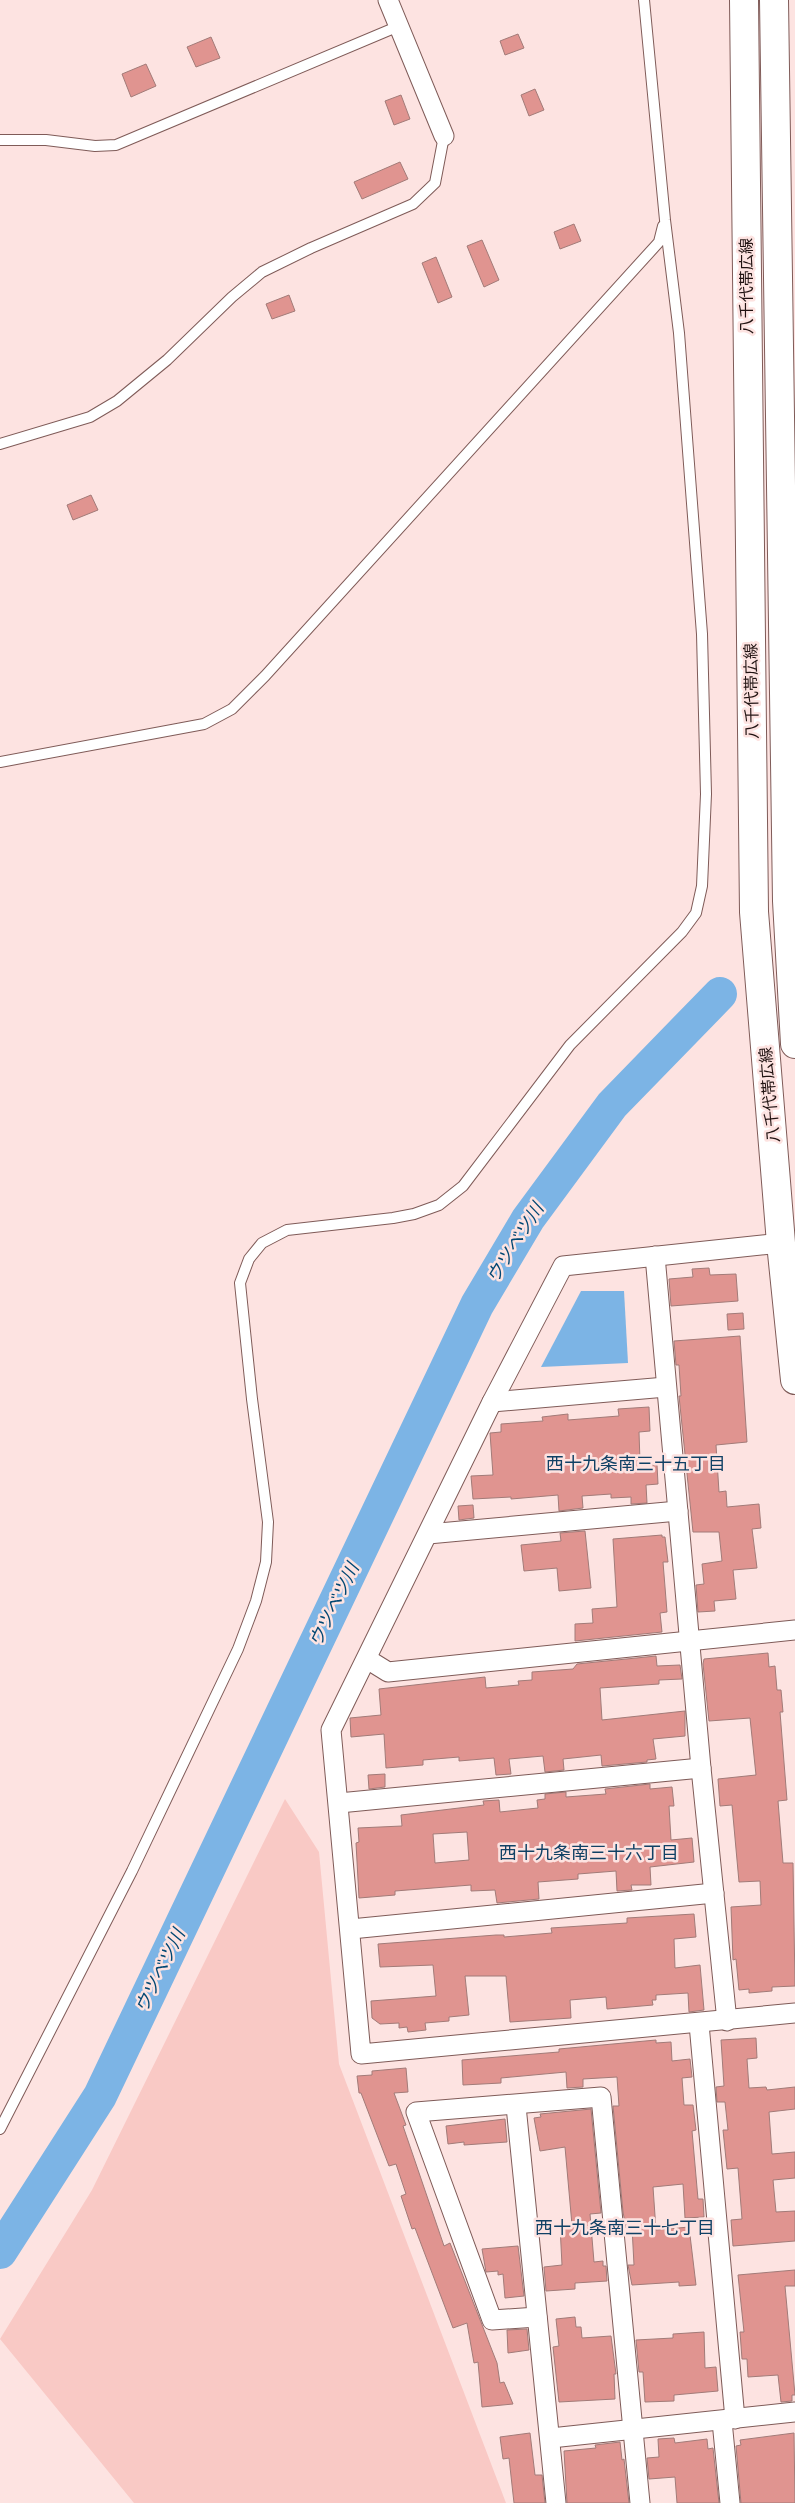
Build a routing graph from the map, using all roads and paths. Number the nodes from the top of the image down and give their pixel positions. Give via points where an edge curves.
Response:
1 (388, 0) edge
2 (644, 0) edge
3 (744, 0) edge
4 (774, 0) edge
5 (399, 26) junction
6 (444, 136) joint
7 (0, 140) edge
8 (665, 218) junction
9 (0, 444) edge
10 (748, 449) junction
11 (787, 449) edge
12 (0, 762) edge
13 (795, 1044) edge
14 (788, 1242) edge
15 (655, 1256) junction
16 (795, 1380) edge
17 (666, 1387) junction
18 (492, 1402) junction
19 (678, 1511) junction
20 (428, 1534) junction
21 (795, 1630) edge
22 (689, 1641) junction
23 (367, 1659) junction
24 (701, 1768) junction
25 (339, 1804) junction
26 (714, 1893) junction
27 (351, 1929) junction
28 (795, 2013) edge
29 (727, 2021) junction
30 (699, 2024) junction
31 (516, 2106) junction
32 (0, 2128) edge
33 (537, 2316) junction
34 (795, 2412) edge
35 (728, 2420) junction
36 (632, 2431) junction
37 (551, 2438) junction
38 (556, 2503) edge
39 (640, 2503) edge
40 (730, 2503) edge

1 - 5 street
2 - 8 lane
3 - 10 main road, 八千代帯広線
4 - 11 main road, 八千代帯広線
5 - 6 street
5 - 7 lane via 116,145
6 - 9 lane via 435,183 413,204 262,272 167,360 90,417
8 - 12 lane via 659,242 232,709 204,724
8 - 32 lane via 679,333 702,634 706,794 702,886 696,913 682,932 570,1045 463,1186 438,1205 414,1214 287,1230 262,1243 250,1259 240,1283 268,1522 266,1562 256,1601 238,1650 132,1871
10 - 11 street
10 - 14 main road, 八千代帯広線 via 754,912
11 - 13 main road, 八千代帯広線 via 787,900
14 - 15 street
14 - 16 main road, 八千代帯広線
15 - 17 street
15 - 18 street via 563,1266
17 - 18 street
17 - 19 street
18 - 20 street
19 - 20 street
19 - 22 street
20 - 23 street
21 - 22 street
22 - 23 street via 388,1672
22 - 24 street
23 - 25 street via 331,1730
24 - 25 street
24 - 26 street
25 - 27 street
26 - 27 street
26 - 29 street
27 - 30 street via 361,2054
28 - 29 street
29 - 30 street
30 - 35 street
31 - 33 street
31 - 33 street via 416,2112 492,2320
31 - 36 street via 601,2097
33 - 37 street
34 - 35 street
35 - 36 street
35 - 40 street
36 - 37 street
36 - 39 street
37 - 38 street

